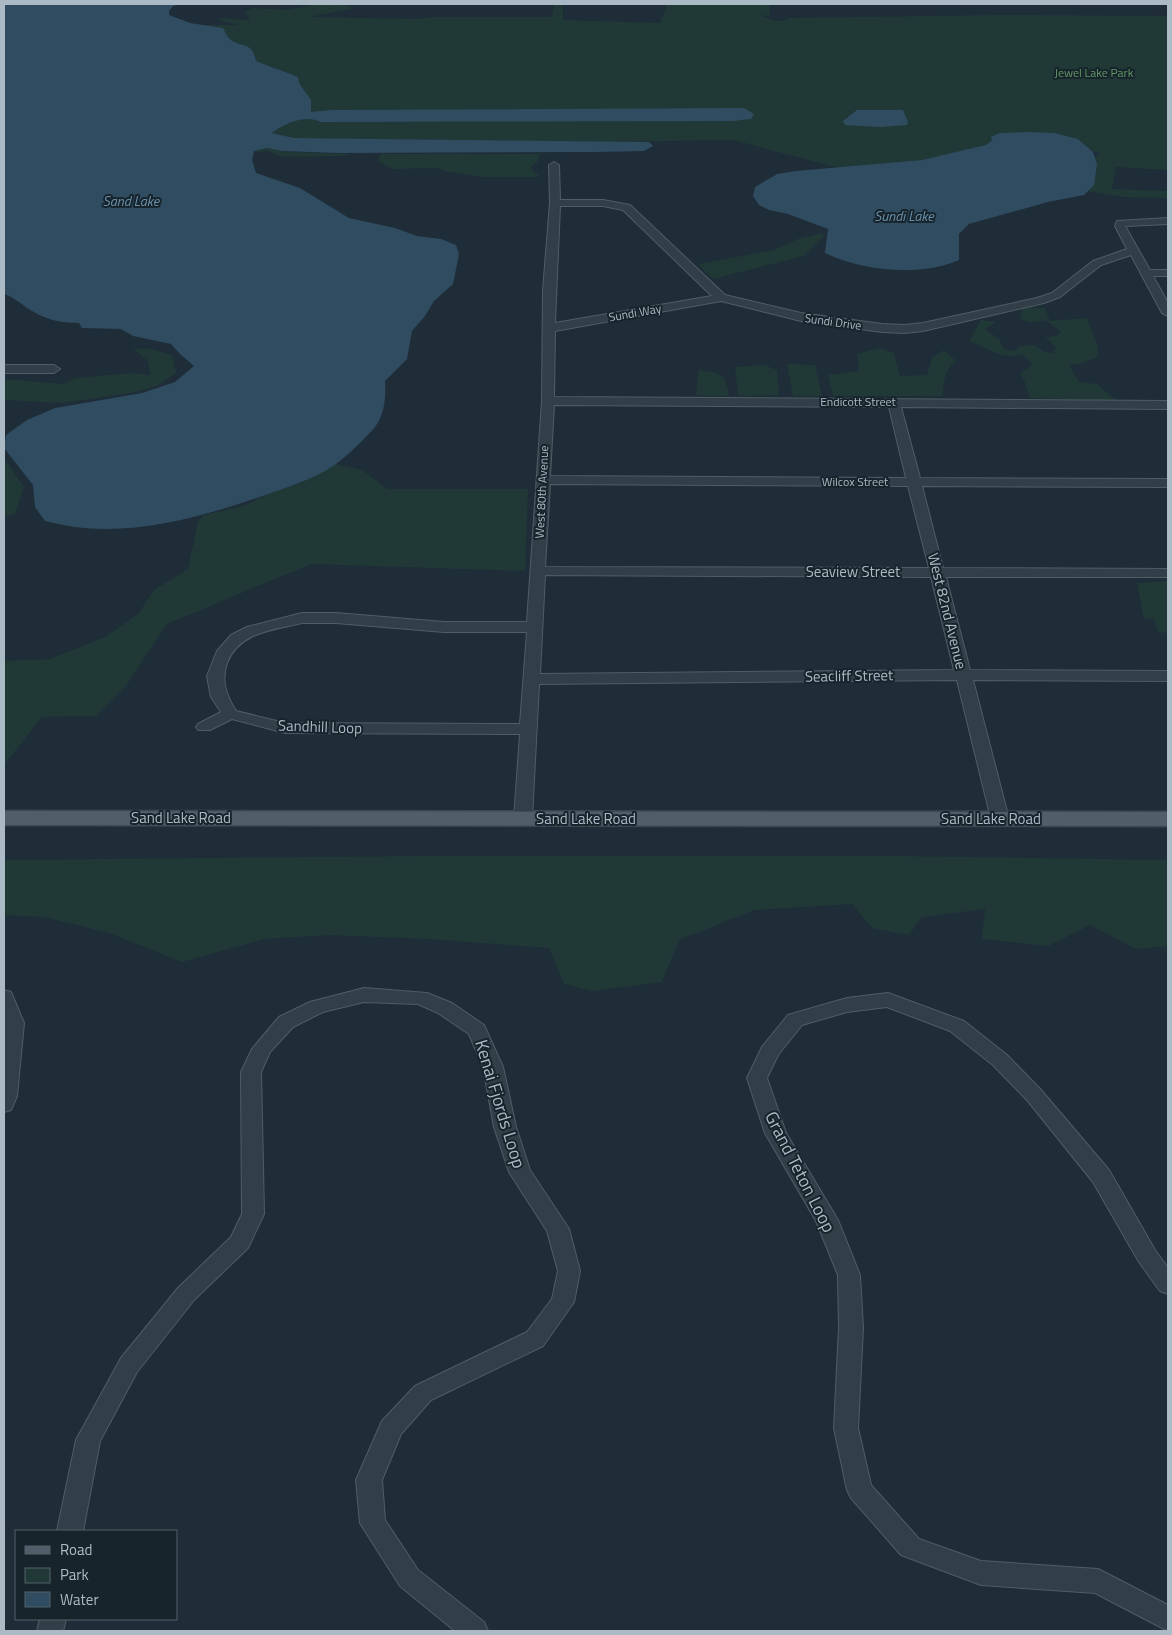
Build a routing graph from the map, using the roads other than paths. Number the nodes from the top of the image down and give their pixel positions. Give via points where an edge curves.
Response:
1 (554, 165) dead end
2 (555, 203) junction
3 (1168, 221) edge
4 (1133, 251) junction
5 (1146, 273) junction
6 (1168, 273) edge
7 (721, 298) junction
8 (1168, 312) edge
9 (549, 328) junction
10 (4, 369) edge
11 (54, 369) dead end
12 (548, 401) junction
13 (894, 403) junction
14 (1168, 405) edge
15 (543, 480) junction
16 (914, 482) junction
17 (1168, 483) edge
18 (537, 571) junction
19 (937, 572) junction
20 (1168, 573) edge
21 (533, 627) junction
22 (963, 675) junction
23 (1168, 676) edge
24 (530, 679) junction
25 (230, 714) junction
26 (204, 727) dead end
27 (528, 729) junction
28 (4, 818) edge
29 (523, 819) junction
30 (1000, 819) junction
31 (1168, 819) edge
32 (4, 997) edge
33 (4, 1106) edge
34 (1168, 1285) edge
35 (70, 1530) edge
36 (1168, 1619) edge
37 (475, 1631) edge

1 - 2 street, West 80th Avenue
2 - 7 street via 603,203 626,207
2 - 9 street, West 80th Avenue
3 - 4 street via 1121,223
4 - 5 street
4 - 7 street, Sundi Drive via 1097,263 1056,295 1040,301 923,327 882,328 800,317
5 - 6 street
5 - 8 street
7 - 9 street, Sundi Way
9 - 12 street, West 80th Avenue
10 - 11 street
12 - 13 street, Endicott Street
12 - 15 street, West 80th Avenue
13 - 14 street, Endicott Street
13 - 16 street, West 82nd Avenue
15 - 16 street, Wilcox Street
15 - 18 street, West 80th Avenue
16 - 17 street, Wilcox Street
16 - 19 street, West 82nd Avenue
18 - 19 street, Seaview Street
18 - 21 street, West 80th Avenue
19 - 20 street, Seaview Street
19 - 22 street, West 82nd Avenue
21 - 24 street, West 80th Avenue
21 - 25 street via 444,627 302,618 252,630 236,638 223,654 215,676 219,697
22 - 23 street, Seacliff Street
22 - 24 street, Seacliff Street
22 - 30 street, West 82nd Avenue
24 - 27 street, West 80th Avenue
25 - 26 street
25 - 27 street, Sandhill Loop via 285,728
27 - 29 street, West 80th Avenue
28 - 29 main road, Sand Lake Road
29 - 30 main road, Sand Lake Road
30 - 31 main road, Sand Lake Road
32 - 33 street via 14,1023
34 - 36 street, Grand Teton Loop via 1147,1256 1101,1176 1034,1095 1007,1067 957,1026 888,1000 847,1005 795,1020 769,1052 757,1078 776,1133 827,1220 849,1275 851,1328 846,1428 860,1490 910,1548 981,1572 1098,1581
35 - 37 street, Kenai Fjords Loop via 88,1440 129,1365 186,1294 240,1242 253,1214 251,1072 262,1049 286,1022 317,1007 364,995 420,998 445,1008 477,1030 493,1067 504,1127 520,1172 558,1229 569,1271 563,1302 535,1338 423,1393 391,1428 369,1480 373,1523 409,1578

